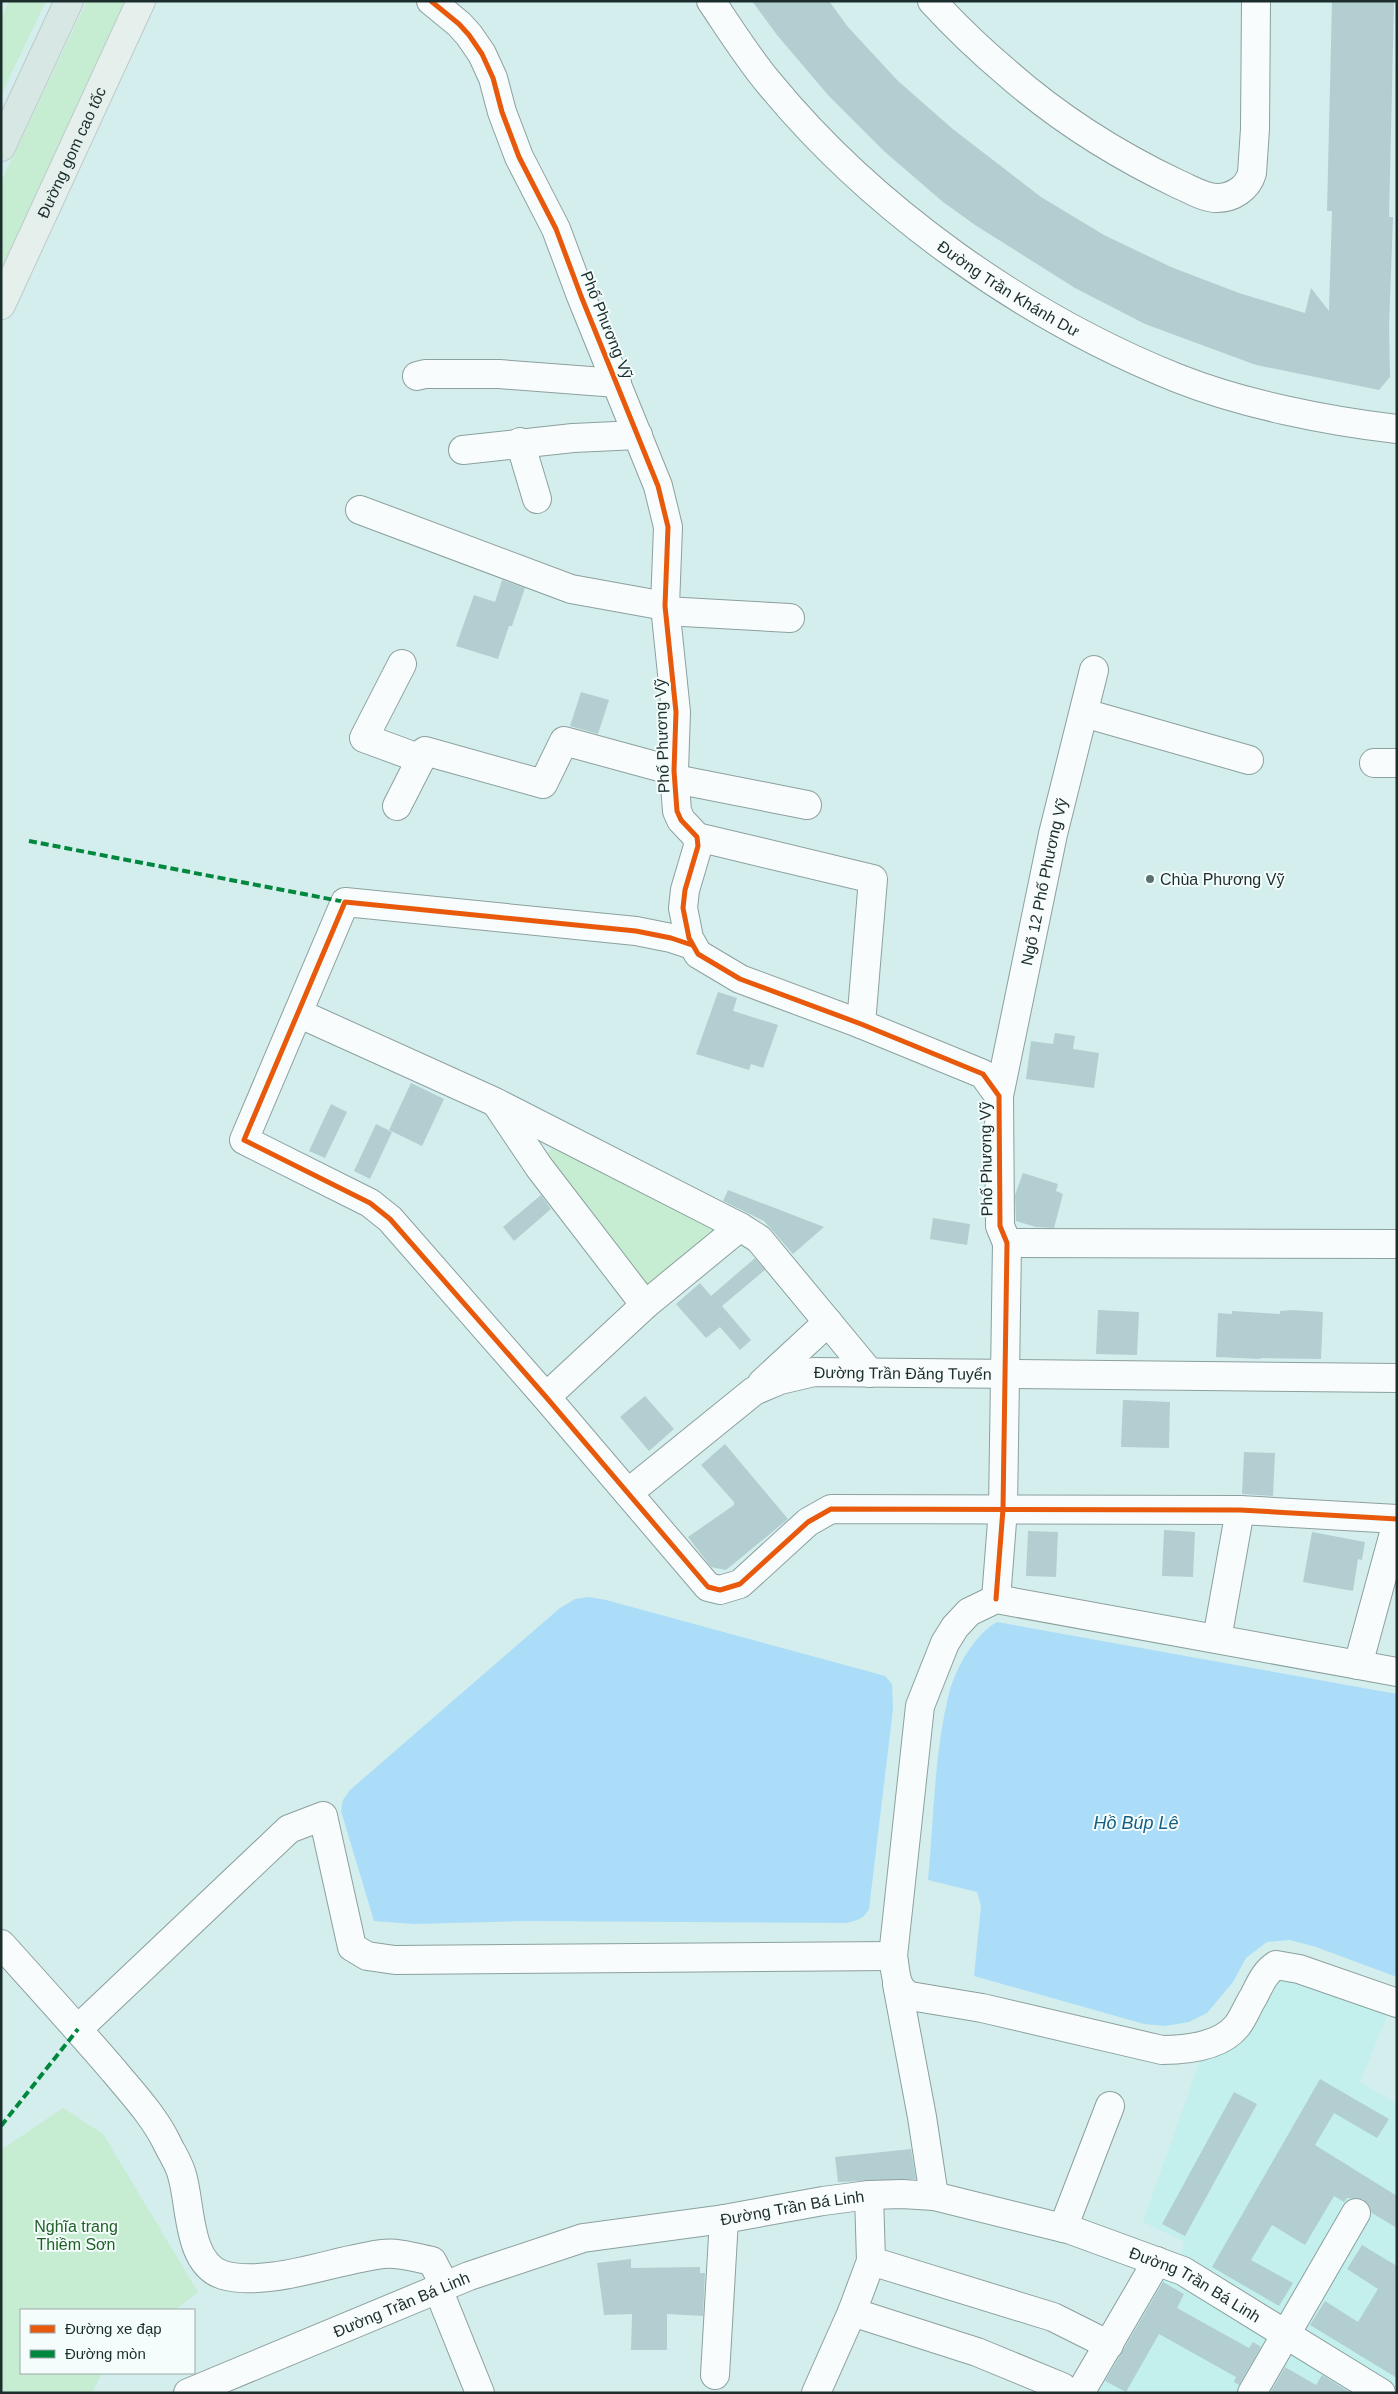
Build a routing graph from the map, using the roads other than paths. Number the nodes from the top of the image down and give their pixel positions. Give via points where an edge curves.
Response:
1 (69, 1) edge
2 (141, 1) edge
3 (431, 1) edge
4 (711, 1) edge
5 (932, 1) edge
6 (1256, 1) edge
7 (1, 147) edge
8 (1, 305) edge
9 (417, 376) dead end
10 (617, 383) junction
11 (1397, 429) edge
12 (638, 435) junction
13 (520, 442) junction
14 (463, 450) dead end
15 (537, 499) dead end
16 (360, 510) dead end
17 (665, 608) junction
18 (790, 618) dead end
19 (402, 664) dead end
20 (1094, 670) dead end
21 (1084, 712) junction
22 (421, 759) junction
23 (1249, 760) dead end
24 (674, 775) junction
25 (807, 805) dead end
26 (397, 806) dead end
27 (697, 837) junction
28 (692, 945) junction
29 (298, 1013) junction
30 (861, 1024) junction
31 (999, 1096) junction
32 (495, 1102) junction
33 (740, 1226) junction
34 (1007, 1243) junction
35 (1397, 1244) edge
36 (645, 1305) junction
37 (828, 1322) junction
38 (870, 1373) junction
39 (1003, 1376) junction
40 (1397, 1378) edge
41 (754, 1391) junction
42 (546, 1397) junction
43 (628, 1493) junction
44 (1003, 1509) junction
45 (1240, 1510) junction
46 (1397, 1520) edge
47 (996, 1599) junction
48 (1217, 1639) junction
49 (1358, 1665) junction
50 (1397, 1672) edge
51 (1, 1944) edge
52 (893, 1956) junction
53 (898, 1984) junction
54 (1397, 2003) edge
55 (78, 2029) junction
56 (1110, 2106) dead end
57 (869, 2195) junction
58 (934, 2196) junction
59 (1356, 2213) dead end
60 (724, 2219) junction
61 (1063, 2228) junction
62 (871, 2261) junction
63 (1157, 2261) junction
64 (442, 2287) junction
65 (852, 2312) junction
66 (1285, 2334) junction
67 (1109, 2345) junction
68 (715, 2375) dead end
69 (1373, 2391) edge
70 (188, 2393) edge
71 (480, 2393) edge
72 (816, 2393) edge
73 (1069, 2393) edge
74 (1080, 2393) edge
75 (1252, 2393) edge

1 - 7 highway
2 - 8 main road, Đường gom cao tốc
3 - 10 street, Phố Phương Vỹ via 459,24 482,54 519,157 556,229
4 - 11 street, Đường Trần Khánh Dư via 769,83 849,167 938,244 1034,308 1177,378 1293,412
5 - 6 street via 1007,73 1070,121 1159,174 1201,194 1219,198 1236,194 1250,180 1252,173
9 - 10 street via 499,374
10 - 12 street, Phố Phương Vỹ
12 - 13 street
12 - 17 street, Phố Phương Vỹ via 658,486 668,527
13 - 14 street
13 - 15 street
16 - 17 street via 571,589
17 - 18 street
17 - 24 street, Phố Phương Vỹ via 676,712
19 - 22 street via 364,738
20 - 21 street, Ngõ 12 Phố Phương Vỹ
21 - 23 street
21 - 31 street, Ngõ 12 Phố Phương Vỹ via 1053,834
22 - 24 street via 425,751 543,784 564,741
22 - 26 street
24 - 25 street
24 - 27 street, Phố Phương Vỹ via 677,811
27 - 28 street via 698,846 683,908
27 - 30 street via 873,879
28 - 29 street via 636,932 345,902
28 - 30 street, Phố Phương Vỹ via 698,954 740,979
29 - 32 street
29 - 42 street via 244,1140 370,1203 390,1219
30 - 31 street, Phố Phương Vỹ via 983,1074
31 - 34 street, Phố Phương Vỹ via 1000,1226
32 - 33 street
32 - 36 street via 539,1167
33 - 36 street
33 - 37 street via 759,1239
34 - 35 street
34 - 39 street, Phố Phương Vỹ
36 - 42 street
37 - 38 street
37 - 41 street
38 - 39 street, Đường Trần Đăng Tuyển
38 - 41 street, Đường Trần Đăng Tuyển via 814,1372 780,1380
39 - 40 street, Đường Trần Đăng Tuyển
39 - 44 street, Phố Phương Vỹ
41 - 43 street, Đường Trần Đăng Tuyển
42 - 43 street
43 - 44 street via 700,1580 708,1587 720,1590 740,1584 808,1522 831,1509
44 - 45 street
44 - 47 street, Phố Phương Vỹ
45 - 46 street
45 - 48 street
46 - 49 street
47 - 48 street
47 - 52 street via 969,1612 955,1627 945,1642 920,1706
48 - 49 street
49 - 50 street
51 - 55 street
52 - 53 street
52 - 55 street via 395,1960 367,1956 352,1947 323,1816 289,1829
53 - 54 street via 910,1996 982,2008 1162,2050 1203,2045 1233,2030 1266,1975 1276,1965 1299,1969
53 - 58 street
55 - 64 street via 148,2112 164,2136 182,2174 195,2240 203,2262 221,2274 245,2278 294,2273 384,2254 405,2256 432,2261
56 - 61 street
57 - 58 street, Đường Trần Bá Linh
57 - 60 street, Đường Trần Bá Linh
57 - 62 street
58 - 61 street, Đường Trần Bá Linh
59 - 66 street
60 - 64 street, Đường Trần Bá Linh via 583,2238
60 - 68 street
61 - 63 street, Đường Trần Bá Linh
62 - 65 street
62 - 67 street via 1053,2317
63 - 66 street, Đường Trần Bá Linh via 1183,2271
63 - 67 street
64 - 70 street, Đường Trần Bá Linh
64 - 71 street
65 - 72 street
65 - 73 street via 985,2355 1062,2387
66 - 69 street, Đường Trần Bá Linh
66 - 75 street
67 - 74 street

